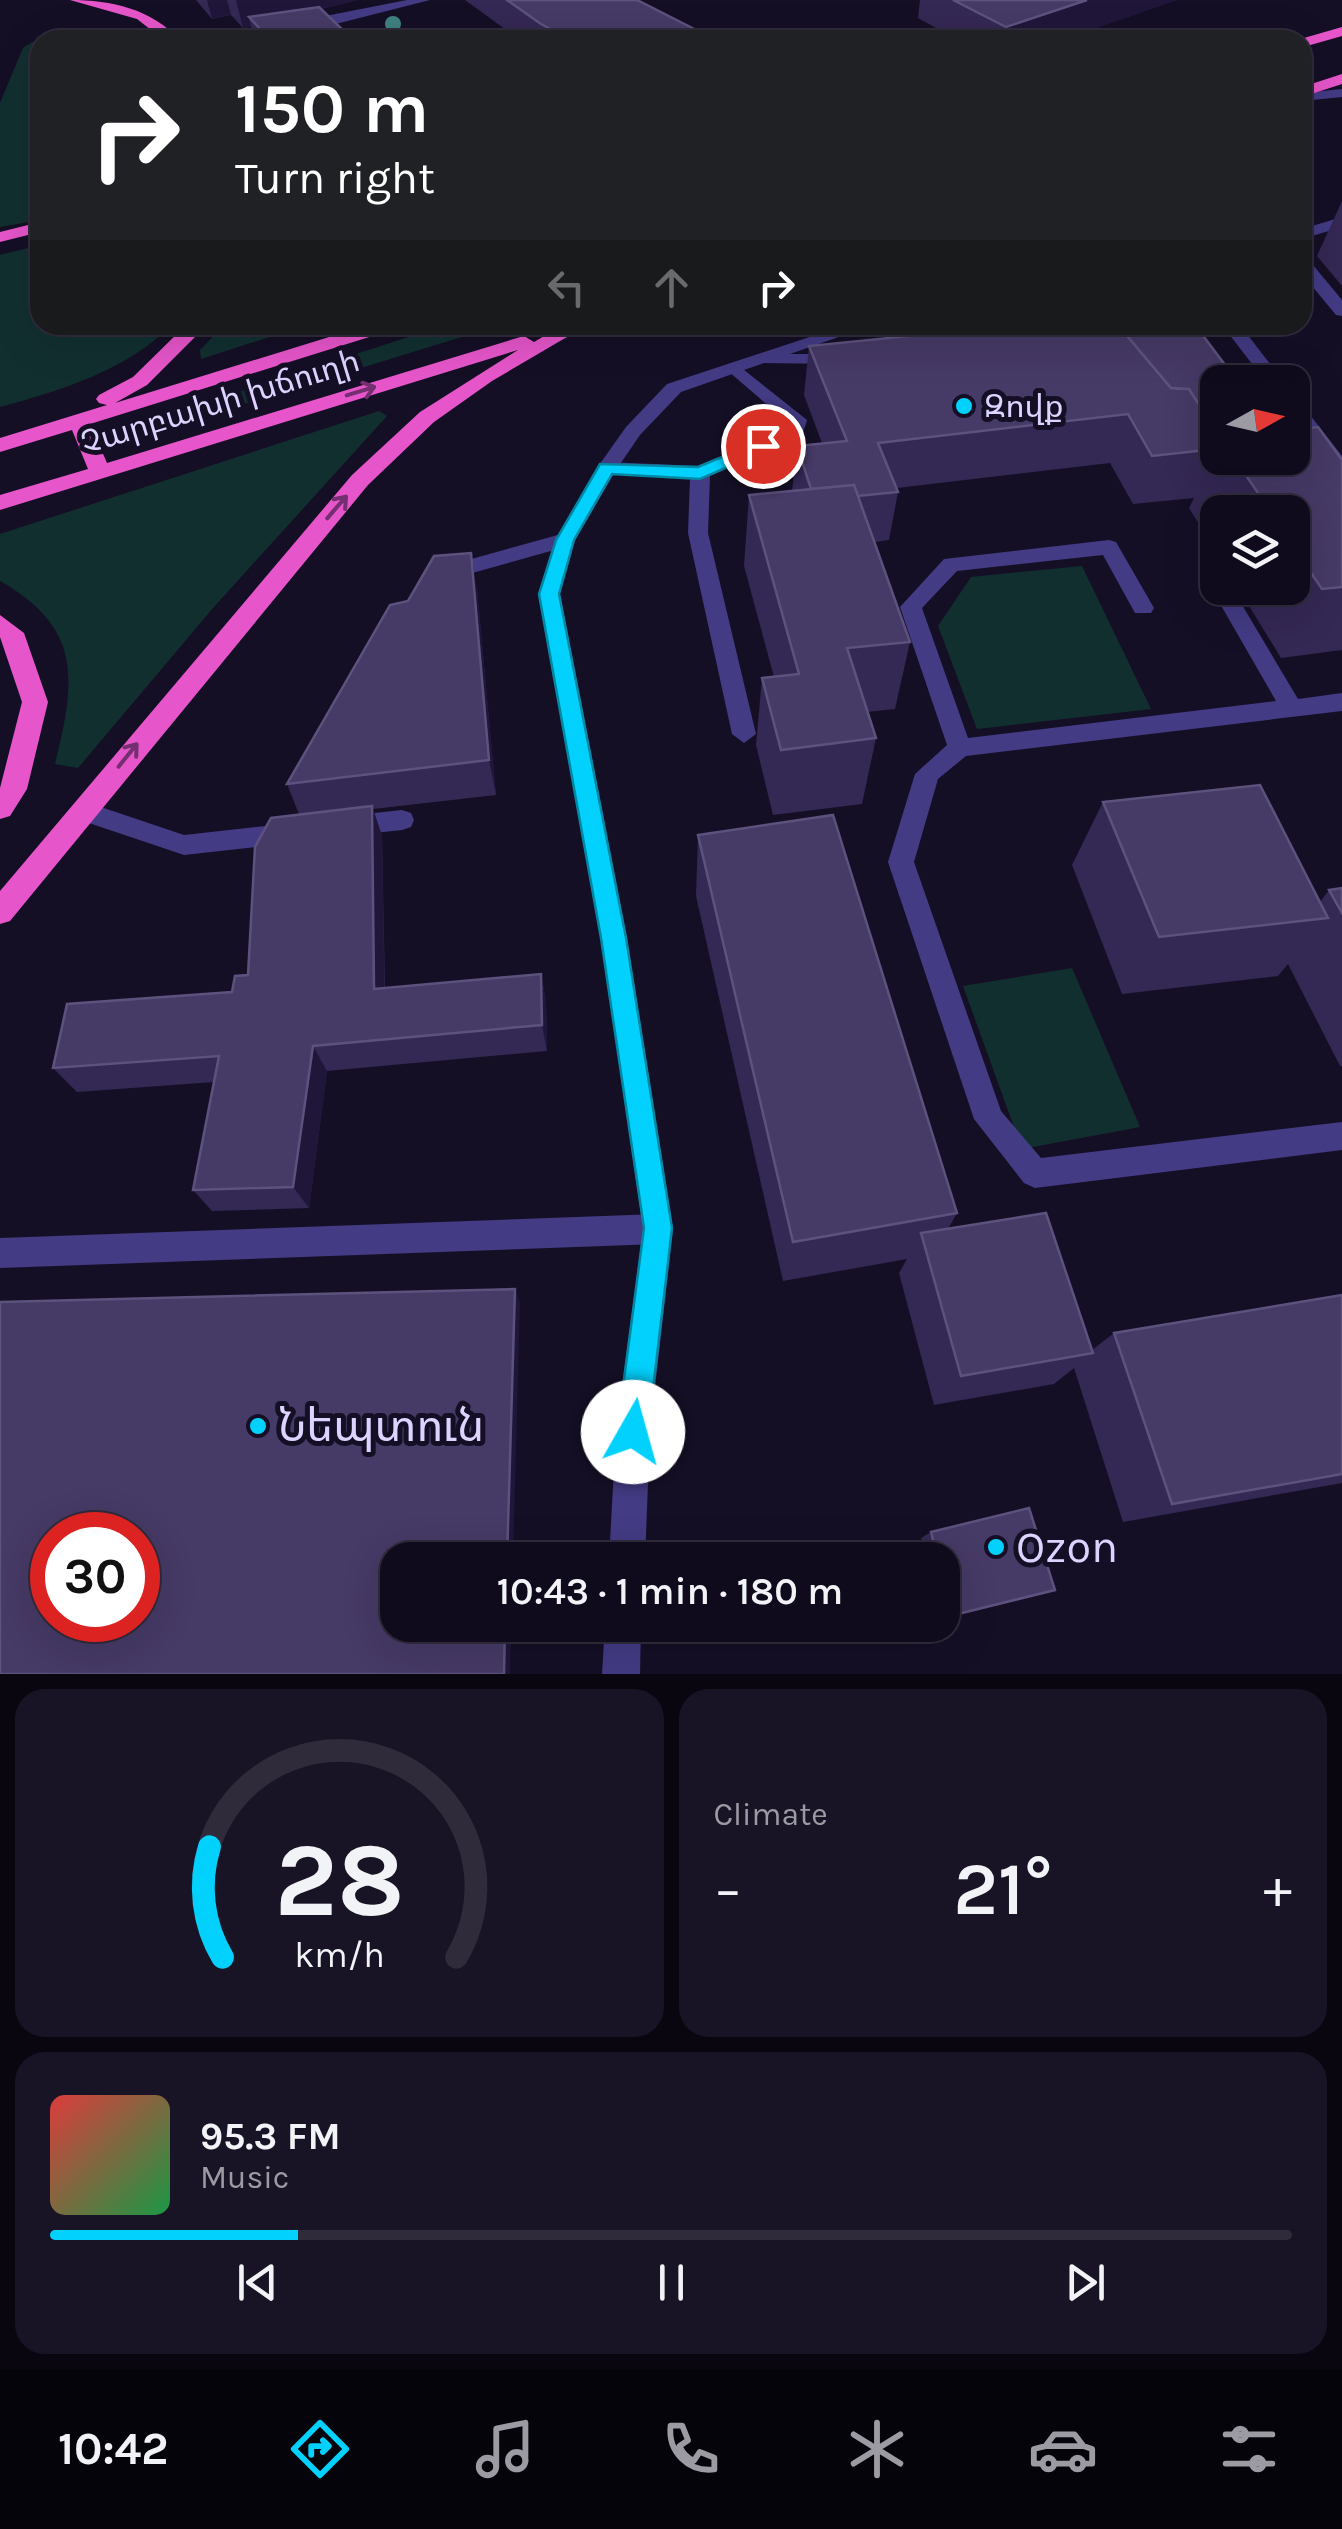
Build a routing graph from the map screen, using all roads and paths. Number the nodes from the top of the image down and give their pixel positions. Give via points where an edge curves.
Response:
1 (77, 0) edge
2 (424, 0) edge
3 (160, 30) edge
4 (279, 30) edge
5 (1342, 30) edge
6 (1312, 40) edge
7 (1342, 80) edge
8 (1312, 91) edge
9 (1342, 93) edge
10 (1312, 94) edge
11 (1342, 222) edge
12 (30, 228) edge
13 (1312, 231) edge
14 (0, 236) edge
15 (1342, 240) edge
16 (1312, 245) edge
17 (1312, 276) edge
18 (1342, 311) edge
19 (187, 335) edge
20 (355, 335) edge
21 (547, 335) edge
22 (561, 335) edge
23 (833, 335) edge
24 (1239, 335) edge
25 (860, 358) edge
26 (760, 359) junction
27 (1262, 365) edge
28 (734, 368) junction
29 (70, 422) junction
30 (1310, 428) edge
31 (0, 445) edge
32 (607, 468) junction
33 (100, 470) junction
34 (1342, 470) edge
35 (700, 473) junction
36 (0, 502) edge
37 (565, 540) junction
38 (418, 594) edge
39 (1232, 605) edge
40 (1143, 608) dead end
41 (0, 624) edge
42 (1342, 702) edge
43 (1292, 708) junction
44 (744, 734) dead end
45 (960, 748) junction
46 (0, 808) edge
47 (83, 811) junction
48 (402, 820) dead end
49 (0, 912) edge
50 (1342, 1136) edge
51 (658, 1228) junction
52 (0, 1252) edge
53 (627, 1542) edge
54 (623, 1642) edge
55 (621, 1674) edge

1 - 3 highway via 142,16
2 - 4 street
5 - 6 highway
7 - 8 highway
9 - 10 street
11 - 13 street
12 - 14 highway
15 - 16 street
17 - 18 street
19 - 29 highway via 140,381
20 - 29 highway, Չարբախի խճուղի
33 -> 21 highway, Չարբախի խճուղի
47 -> 22 highway via 360,480 427,417
23 - 26 street
24 - 27 street
25 - 26 street
26 - 28 street
28 - 32 street via 674,388
28 - 35 street via 797,420 795,432
29 - 31 highway, Չարբախի խճուղի
29 - 33 highway
30 - 34 street
32 - 35 street
32 - 37 street
33 - 36 highway, Չարբախի խճուղի
35 - 44 street via 698,533
37 - 38 street via 429,578
37 - 51 street via 549,594 614,938
39 - 43 street
40 - 45 street via 1110,548 951,564 910,606
41 - 46 highway via 12,633 35,702 14,789
42 - 43 street
43 - 45 street
45 - 50 street via 927,774 901,862 989,1119 1035,1173
47 - 48 street via 184,845
47 - 49 highway
51 - 52 street
51 - 53 street
54 - 55 street

